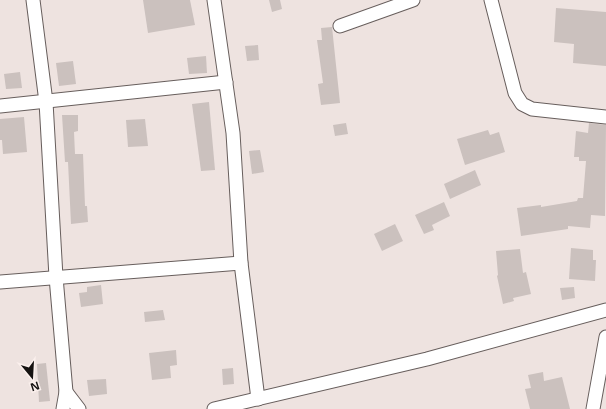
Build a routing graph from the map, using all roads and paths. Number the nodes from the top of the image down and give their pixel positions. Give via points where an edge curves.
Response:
1 (33, 0) edge
2 (214, 0) edge
3 (413, 0) edge
4 (491, 0) edge
5 (340, 26) dead end
6 (226, 82) junction
7 (46, 102) junction
8 (0, 106) edge
9 (606, 116) edge
10 (241, 263) junction
11 (56, 277) junction
12 (0, 282) edge
13 (606, 310) edge
14 (606, 337) edge
15 (604, 364) edge
16 (66, 392) junction
17 (250, 403) edge
18 (63, 409) edge
19 (79, 409) edge
20 (214, 409) edge
21 (593, 409) edge

1 - 7 street
2 - 6 street
3 - 5 street
4 - 9 street via 515,93 522,104 532,109
6 - 7 street
6 - 10 street via 233,133
7 - 8 street
7 - 11 street
10 - 11 street
10 - 17 street
11 - 12 street
11 - 16 street
13 - 17 street via 427,359
14 - 15 street
15 - 21 street
16 - 18 street
16 - 19 street
17 - 20 street

